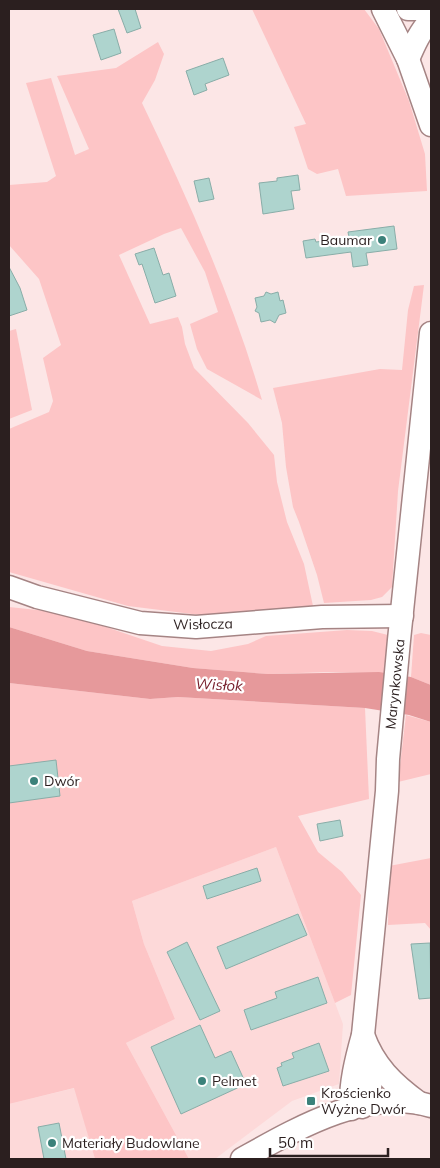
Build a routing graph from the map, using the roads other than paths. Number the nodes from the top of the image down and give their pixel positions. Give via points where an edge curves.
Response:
1 (383, 9) edge
2 (408, 9) edge
3 (431, 9) edge
4 (431, 20) edge
5 (408, 59) junction
6 (431, 125) edge
7 (431, 333) edge
8 (9, 587) edge
9 (402, 616) junction
10 (366, 1044) junction
11 (425, 1104) edge
12 (356, 1108) junction
13 (242, 1159) edge

1 - 5 street
2 - 3 street
4 - 5 street
5 - 6 street
7 - 9 street, Marynkowska
8 - 9 street, Wisłocza via 140,623 196,627 322,617
9 - 10 street, Marynkowska
10 - 11 street via 398,1088
10 - 12 street, Marynkowska via 355,1062 351,1092
11 - 12 street via 384,1102
12 - 13 street via 304,1125

